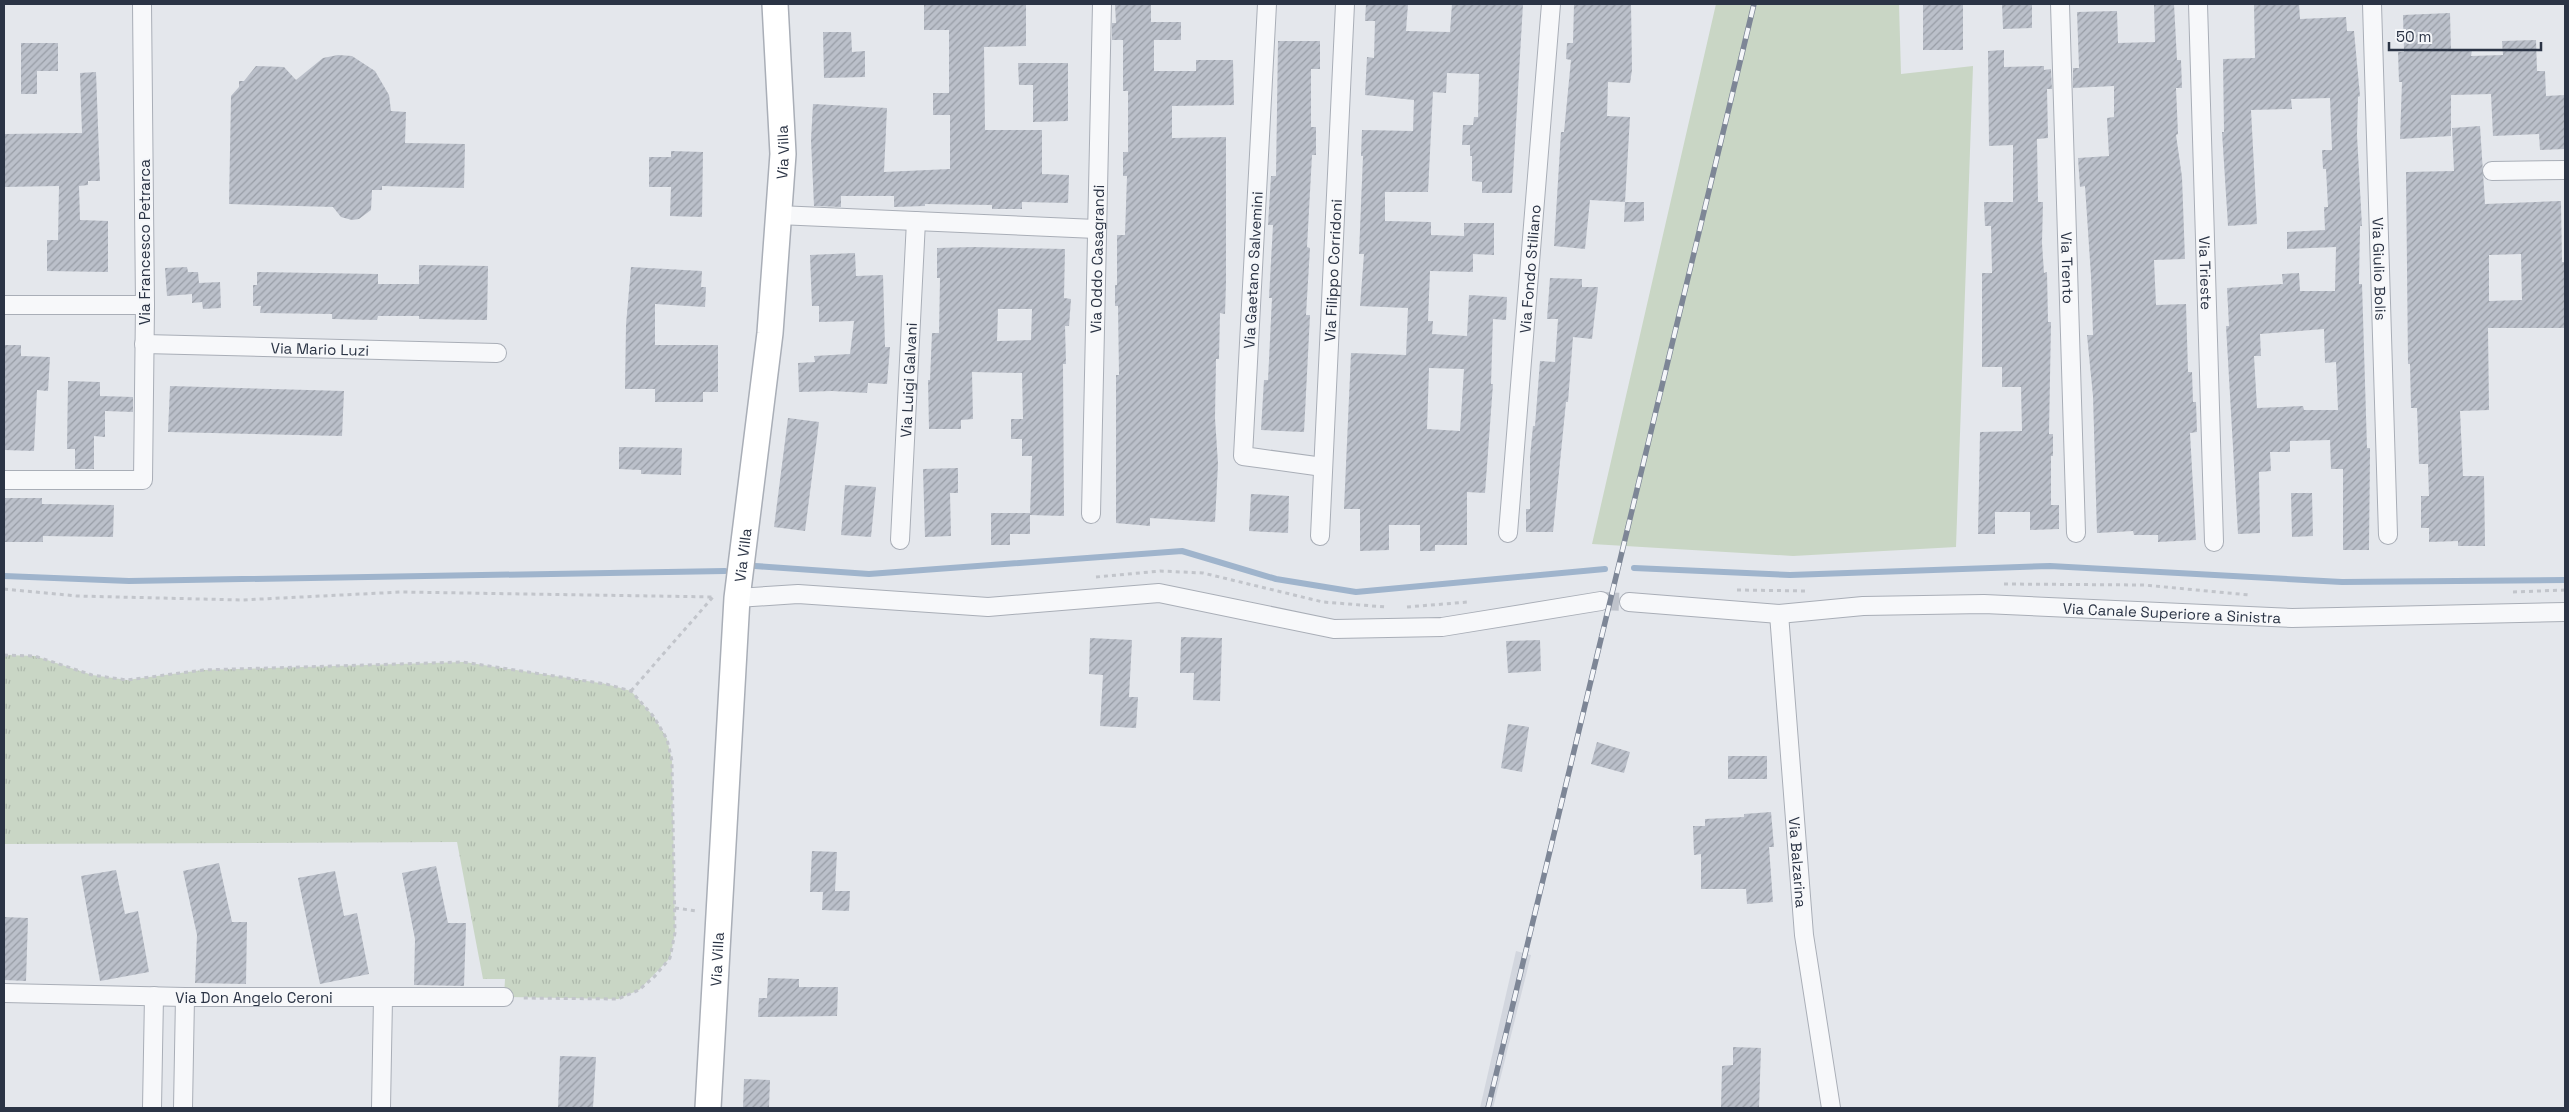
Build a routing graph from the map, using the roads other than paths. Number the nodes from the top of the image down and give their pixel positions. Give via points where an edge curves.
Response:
1 (142, 4) edge
2 (775, 4) edge
3 (1102, 4) edge
4 (1267, 4) edge
5 (1345, 4) edge
6 (1551, 4) edge
7 (2060, 4) edge
8 (2198, 4) edge
9 (2372, 4) edge
10 (2565, 170) edge
11 (2492, 171) dead end
12 (778, 215) junction
13 (916, 221) junction
14 (1096, 229) junction
15 (145, 304) junction
16 (4, 305) edge
17 (144, 344) junction
18 (497, 352) dead end
19 (1323, 467) junction
20 (4, 480) edge
21 (1090, 514) dead end
22 (1508, 533) dead end
23 (2076, 533) dead end
24 (2388, 535) dead end
25 (1320, 536) dead end
26 (900, 540) dead end
27 (2214, 542) dead end
28 (737, 598) junction
29 (1601, 601) tunnel mouth
30 (1629, 602) tunnel mouth
31 (2565, 612) edge
32 (1779, 614) junction
33 (4, 993) edge
34 (154, 996) junction
35 (185, 997) junction
36 (504, 997) road end
37 (382, 998) junction
38 (152, 1108) edge
39 (183, 1108) edge
40 (381, 1108) edge
41 (708, 1108) edge
42 (1831, 1108) edge

1 - 15 street, Via Francesco Petrarca
2 - 12 street, Via Villa via 783,154
3 - 14 street, Via Oddo Casagrandi
4 - 19 street, Via Gaetano Salvemini via 1243,456
5 - 19 street, Via Filippo Corridoni
6 - 22 street, Via Fondo Stiliano
7 - 23 street, Via Trento
8 - 27 street, Via Trieste
9 - 24 street, Via Giulio Bolis
10 - 11 street
12 - 13 street
12 - 28 street, Via Villa via 770,333
13 - 14 street
13 - 26 street, Via Luigi Galvani
14 - 21 street, Via Oddo Casagrandi
15 - 16 street
15 - 17 street, Via Francesco Petrarca
17 - 18 street, Via Mario Luzi
17 - 20 street, Via Francesco Petrarca via 143,480
19 - 25 street, Via Filippo Corridoni
28 - 29 street via 798,594 988,607 1159,593 1334,629 1442,627
28 - 41 street, Via Villa
30 - 32 street, Via Canale Superiore a Sinistra
31 - 32 street, Via Canale Superiore a Sinistra via 2292,618 1984,604 1863,606
32 - 42 street, Via Balzarina via 1804,935
33 - 34 street, Via Don Angelo Ceroni
34 - 35 street, Via Don Angelo Ceroni
34 - 38 street
35 - 37 street, Via Don Angelo Ceroni
35 - 39 street
36 - 37 street, Via Don Angelo Ceroni
37 - 40 street

